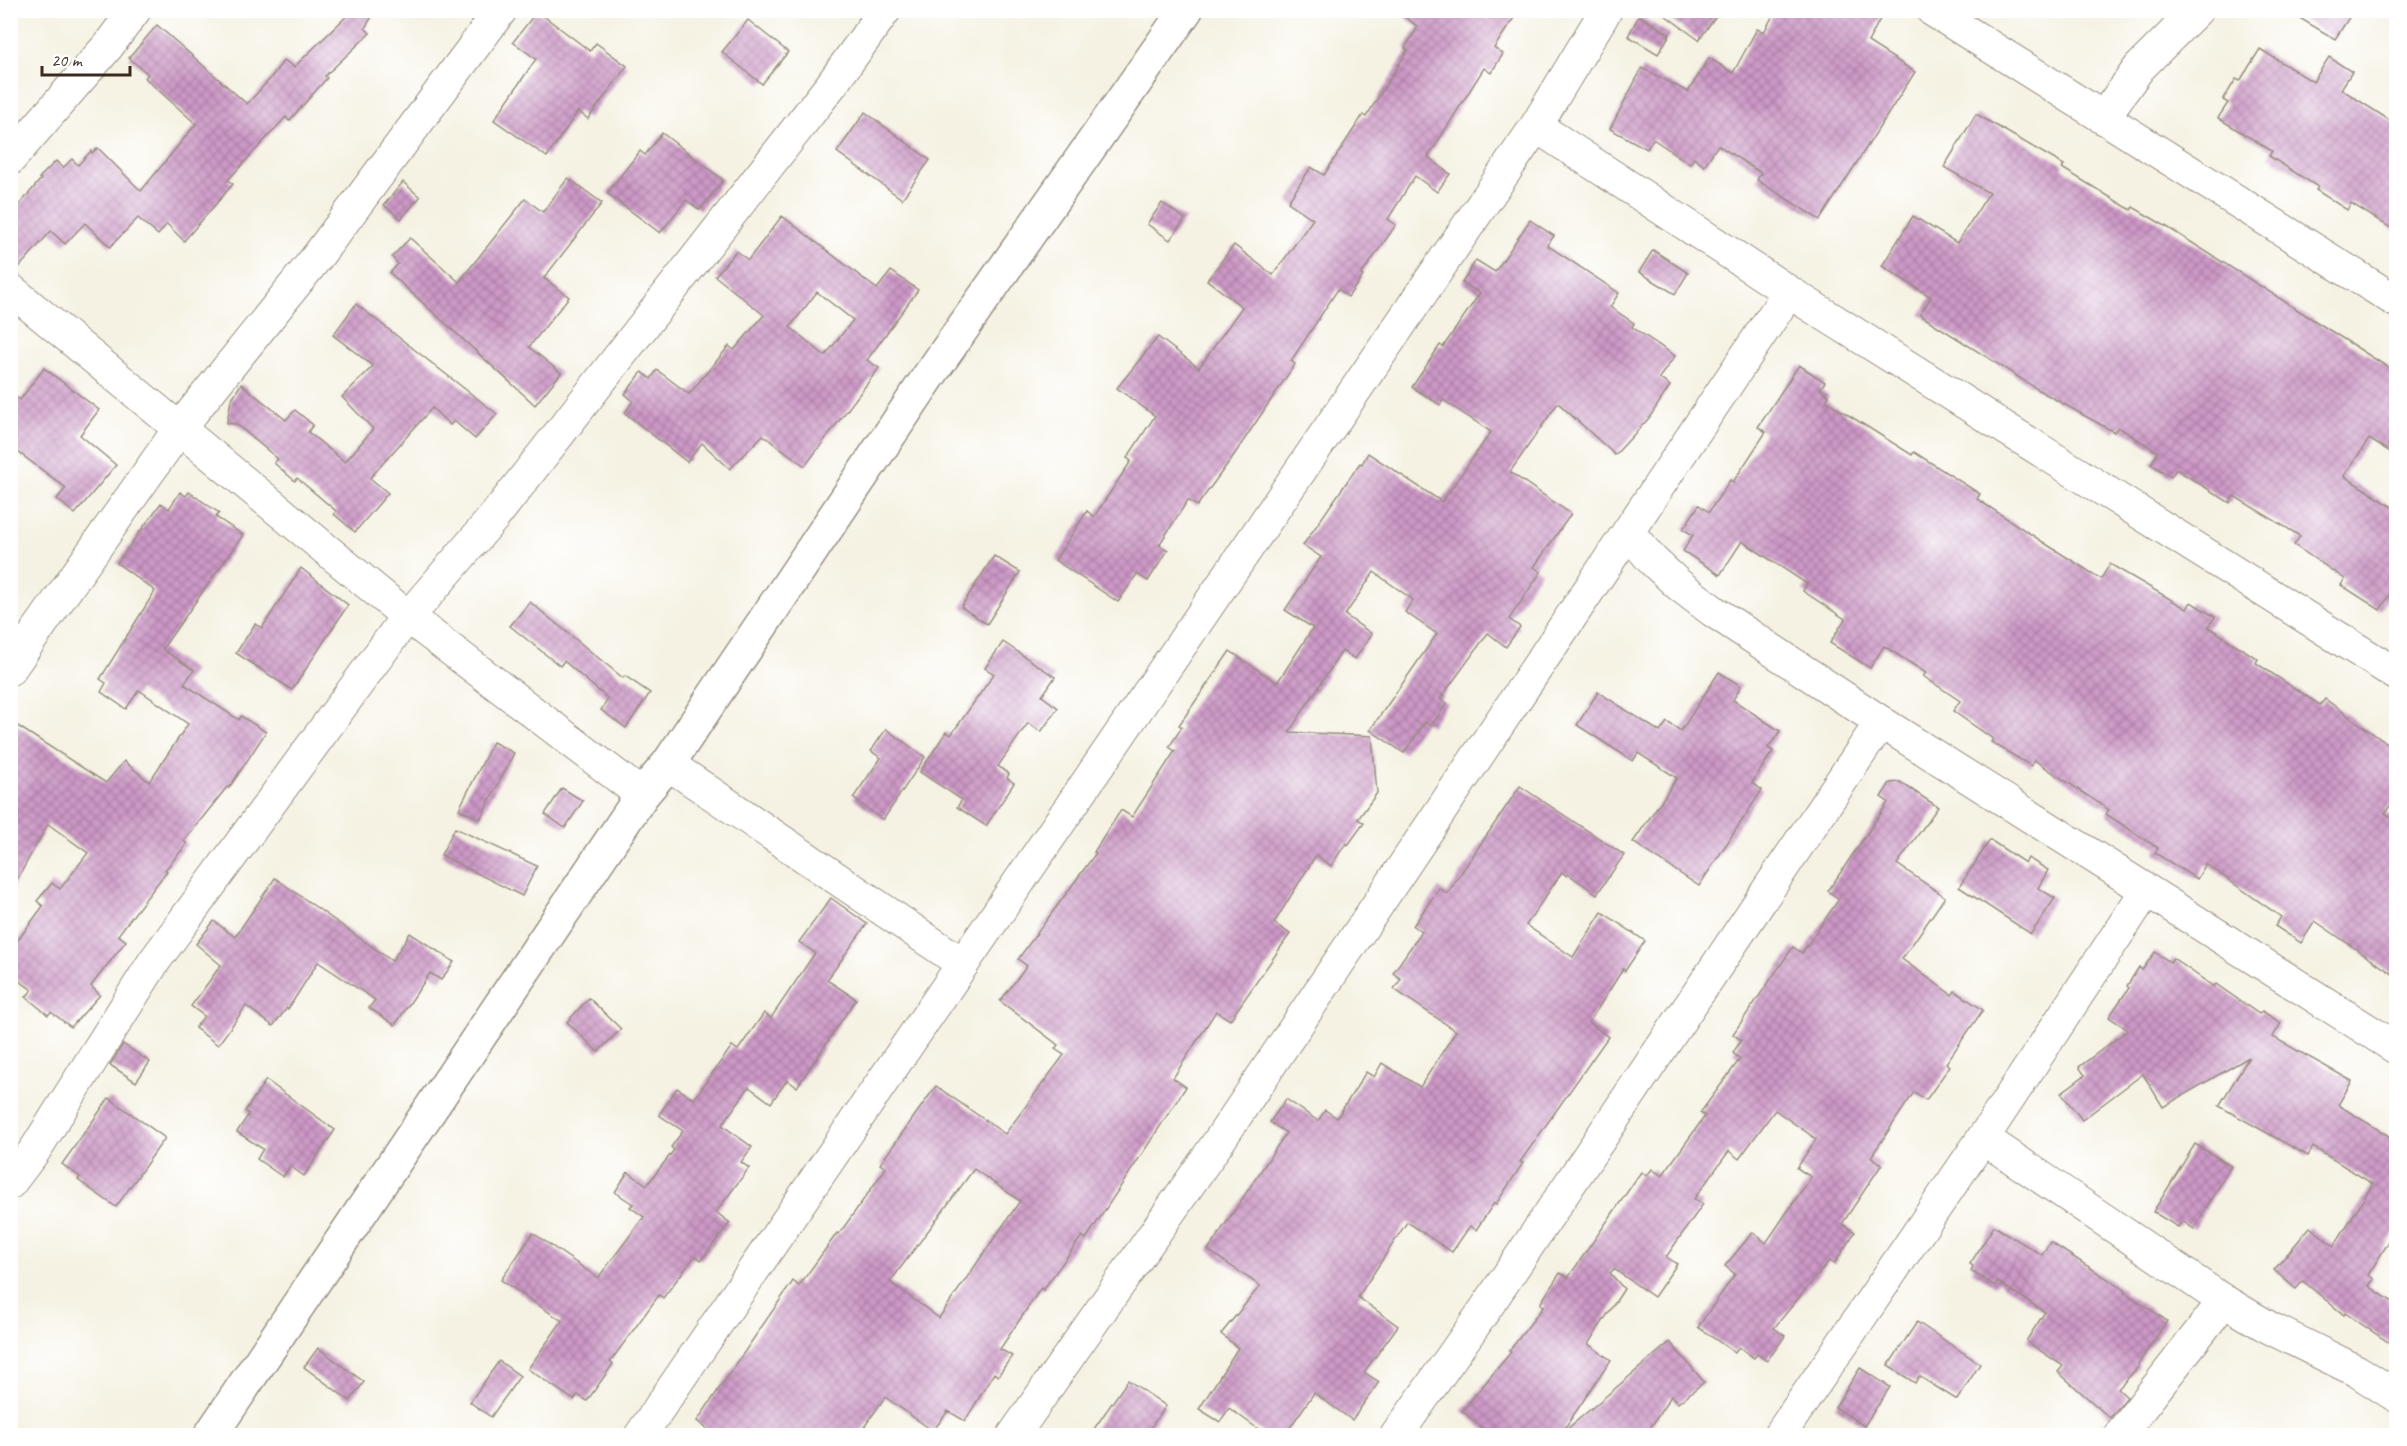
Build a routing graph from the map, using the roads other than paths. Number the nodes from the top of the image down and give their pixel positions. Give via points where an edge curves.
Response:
1 (135, 10) edge
2 (501, 10) edge
3 (885, 10) edge
4 (1186, 10) edge
5 (1606, 10) edge
6 (1932, 10) edge
7 (2197, 10) edge
8 (2103, 118) junction
9 (1536, 126) junction
10 (10, 159) edge
11 (10, 289) edge
12 (1790, 292) junction
13 (2397, 301) edge
14 (179, 429) junction
15 (1628, 532) junction
16 (408, 617) junction
17 (10, 669) edge
18 (2397, 674) edge
19 (1881, 722) junction
20 (668, 764) junction
21 (642, 795) junction
22 (2146, 891) junction
23 (963, 964) junction
24 (2397, 1048) edge
25 (1983, 1138) junction
26 (10, 1183) edge
27 (2224, 1301) junction
28 (2397, 1396) edge
29 (210, 1436) edge
30 (640, 1436) edge
31 (1013, 1436) edge
32 (1396, 1436) edge
33 (1779, 1436) edge
34 (2119, 1436) edge

1 - 10 street
2 - 14 street via 317,257
3 - 16 street via 832,84 494,517
4 - 20 street via 929,376
5 - 9 street
6 - 8 street
7 - 8 street via 2139,68
8 - 13 street
9 - 12 street
9 - 23 street
11 - 14 street
12 - 15 street
12 - 18 street
14 - 16 street
14 - 17 street
15 - 19 street via 1652,560 1713,611
15 - 31 street via 1223,1134
16 - 21 street
16 - 26 street via 153,963
19 - 22 street
19 - 32 street
20 - 21 street
20 - 23 street
21 - 29 street
22 - 24 street
22 - 25 street
23 - 30 street
25 - 27 street
25 - 33 street
27 - 28 street
27 - 34 street

